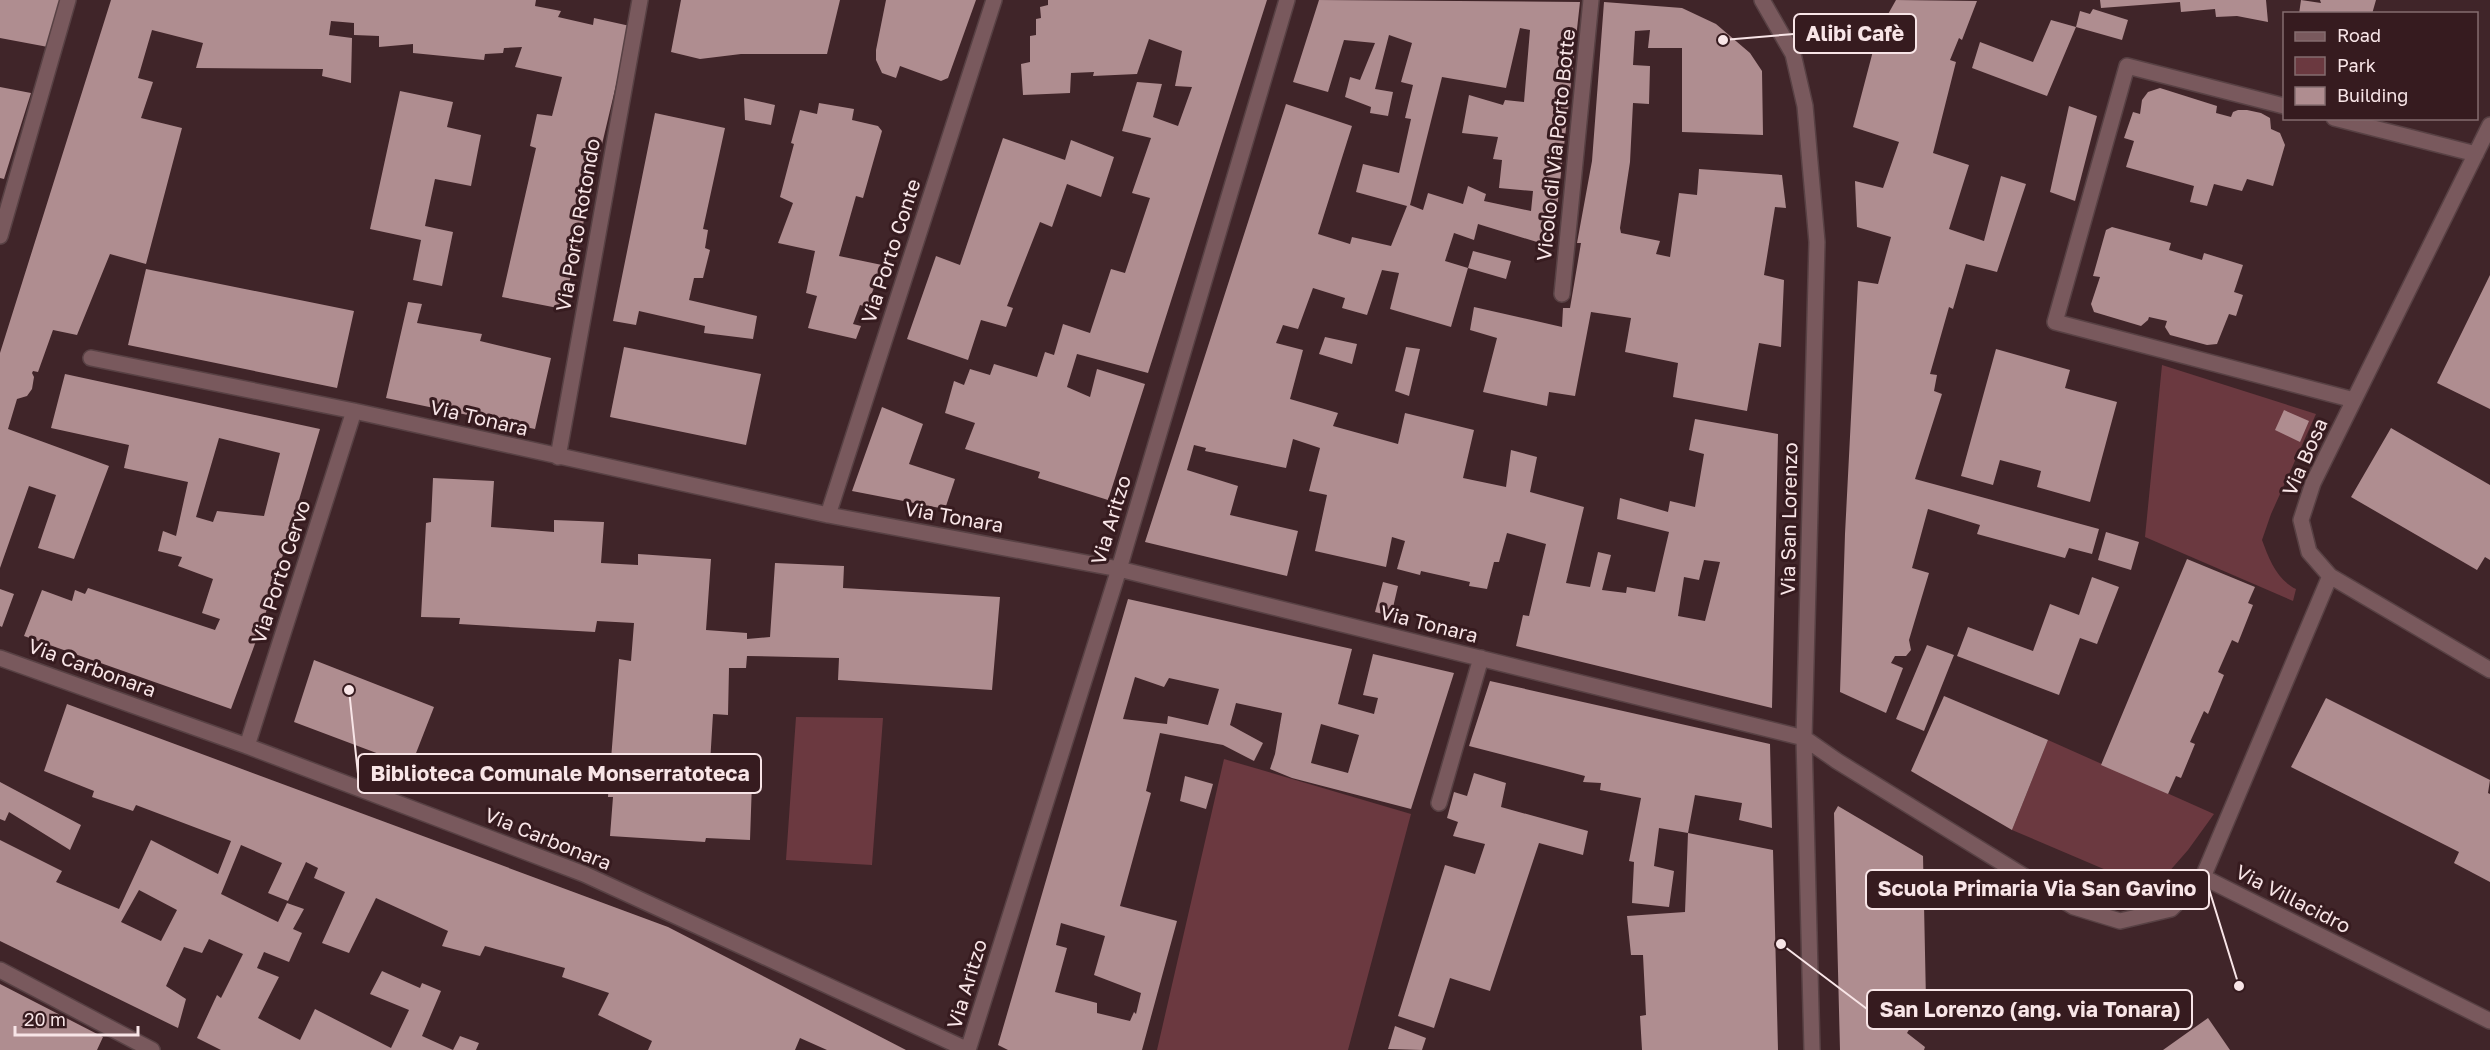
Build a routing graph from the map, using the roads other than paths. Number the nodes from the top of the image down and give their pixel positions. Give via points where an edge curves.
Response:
1 (68, 0) edge
2 (640, 0) edge
3 (994, 0) edge
4 (1287, 0) edge
5 (1591, 0) edge
6 (1762, 0) edge
7 (2283, 106) edge
8 (2342, 120) edge
9 (2490, 125) edge
10 (2476, 154) junction
11 (0, 236) edge
12 (1562, 294) dead end
13 (91, 358) dead end
14 (2354, 400) junction
15 (354, 411) junction
16 (558, 457) junction
17 (828, 515) junction
18 (1119, 569) junction
19 (2330, 576) junction
20 (0, 657) edge
21 (1481, 658) junction
22 (2490, 670) edge
23 (1804, 738) junction
24 (247, 746) junction
25 (1439, 803) dead end
26 (2203, 877) junction
27 (0, 970) edge
28 (2490, 1021) edge
29 (152, 1050) edge
30 (968, 1050) edge
31 (1812, 1050) edge

1 - 11 street
2 - 16 street, Via Porto Rotondo
3 - 17 street, Via Porto Conte
4 - 18 street, Via Aritzo
5 - 12 street, Vicolo di Via Porto Botte
6 - 23 street, Via San Lorenzo via 1793,54 1805,106 1817,242
7 - 14 street via 2127,66 2055,322
8 - 10 street
9 - 10 street, Via Bosa
10 - 14 street, Via Bosa
13 - 15 street, Via Tonara
14 - 19 street, Via Bosa via 2313,483 2301,520 2309,552
15 - 16 street, Via Tonara
15 - 24 street, Via Porto Cervo
16 - 17 street, Via Tonara
17 - 18 street, Via Tonara
18 - 21 street, Via Tonara
18 - 30 street, Via Aritzo
19 - 22 street, Via Bosa
19 - 26 street
20 - 24 street, Via Carbonara
21 - 23 street, Via Tonara
21 - 25 street
23 - 26 street, Via Villacidro via 2074,907 2120,921 2171,909
23 - 31 street, Via San Lorenzo
24 - 30 street, Via Carbonara via 584,874
26 - 28 street, Via Villacidro
27 - 29 street

